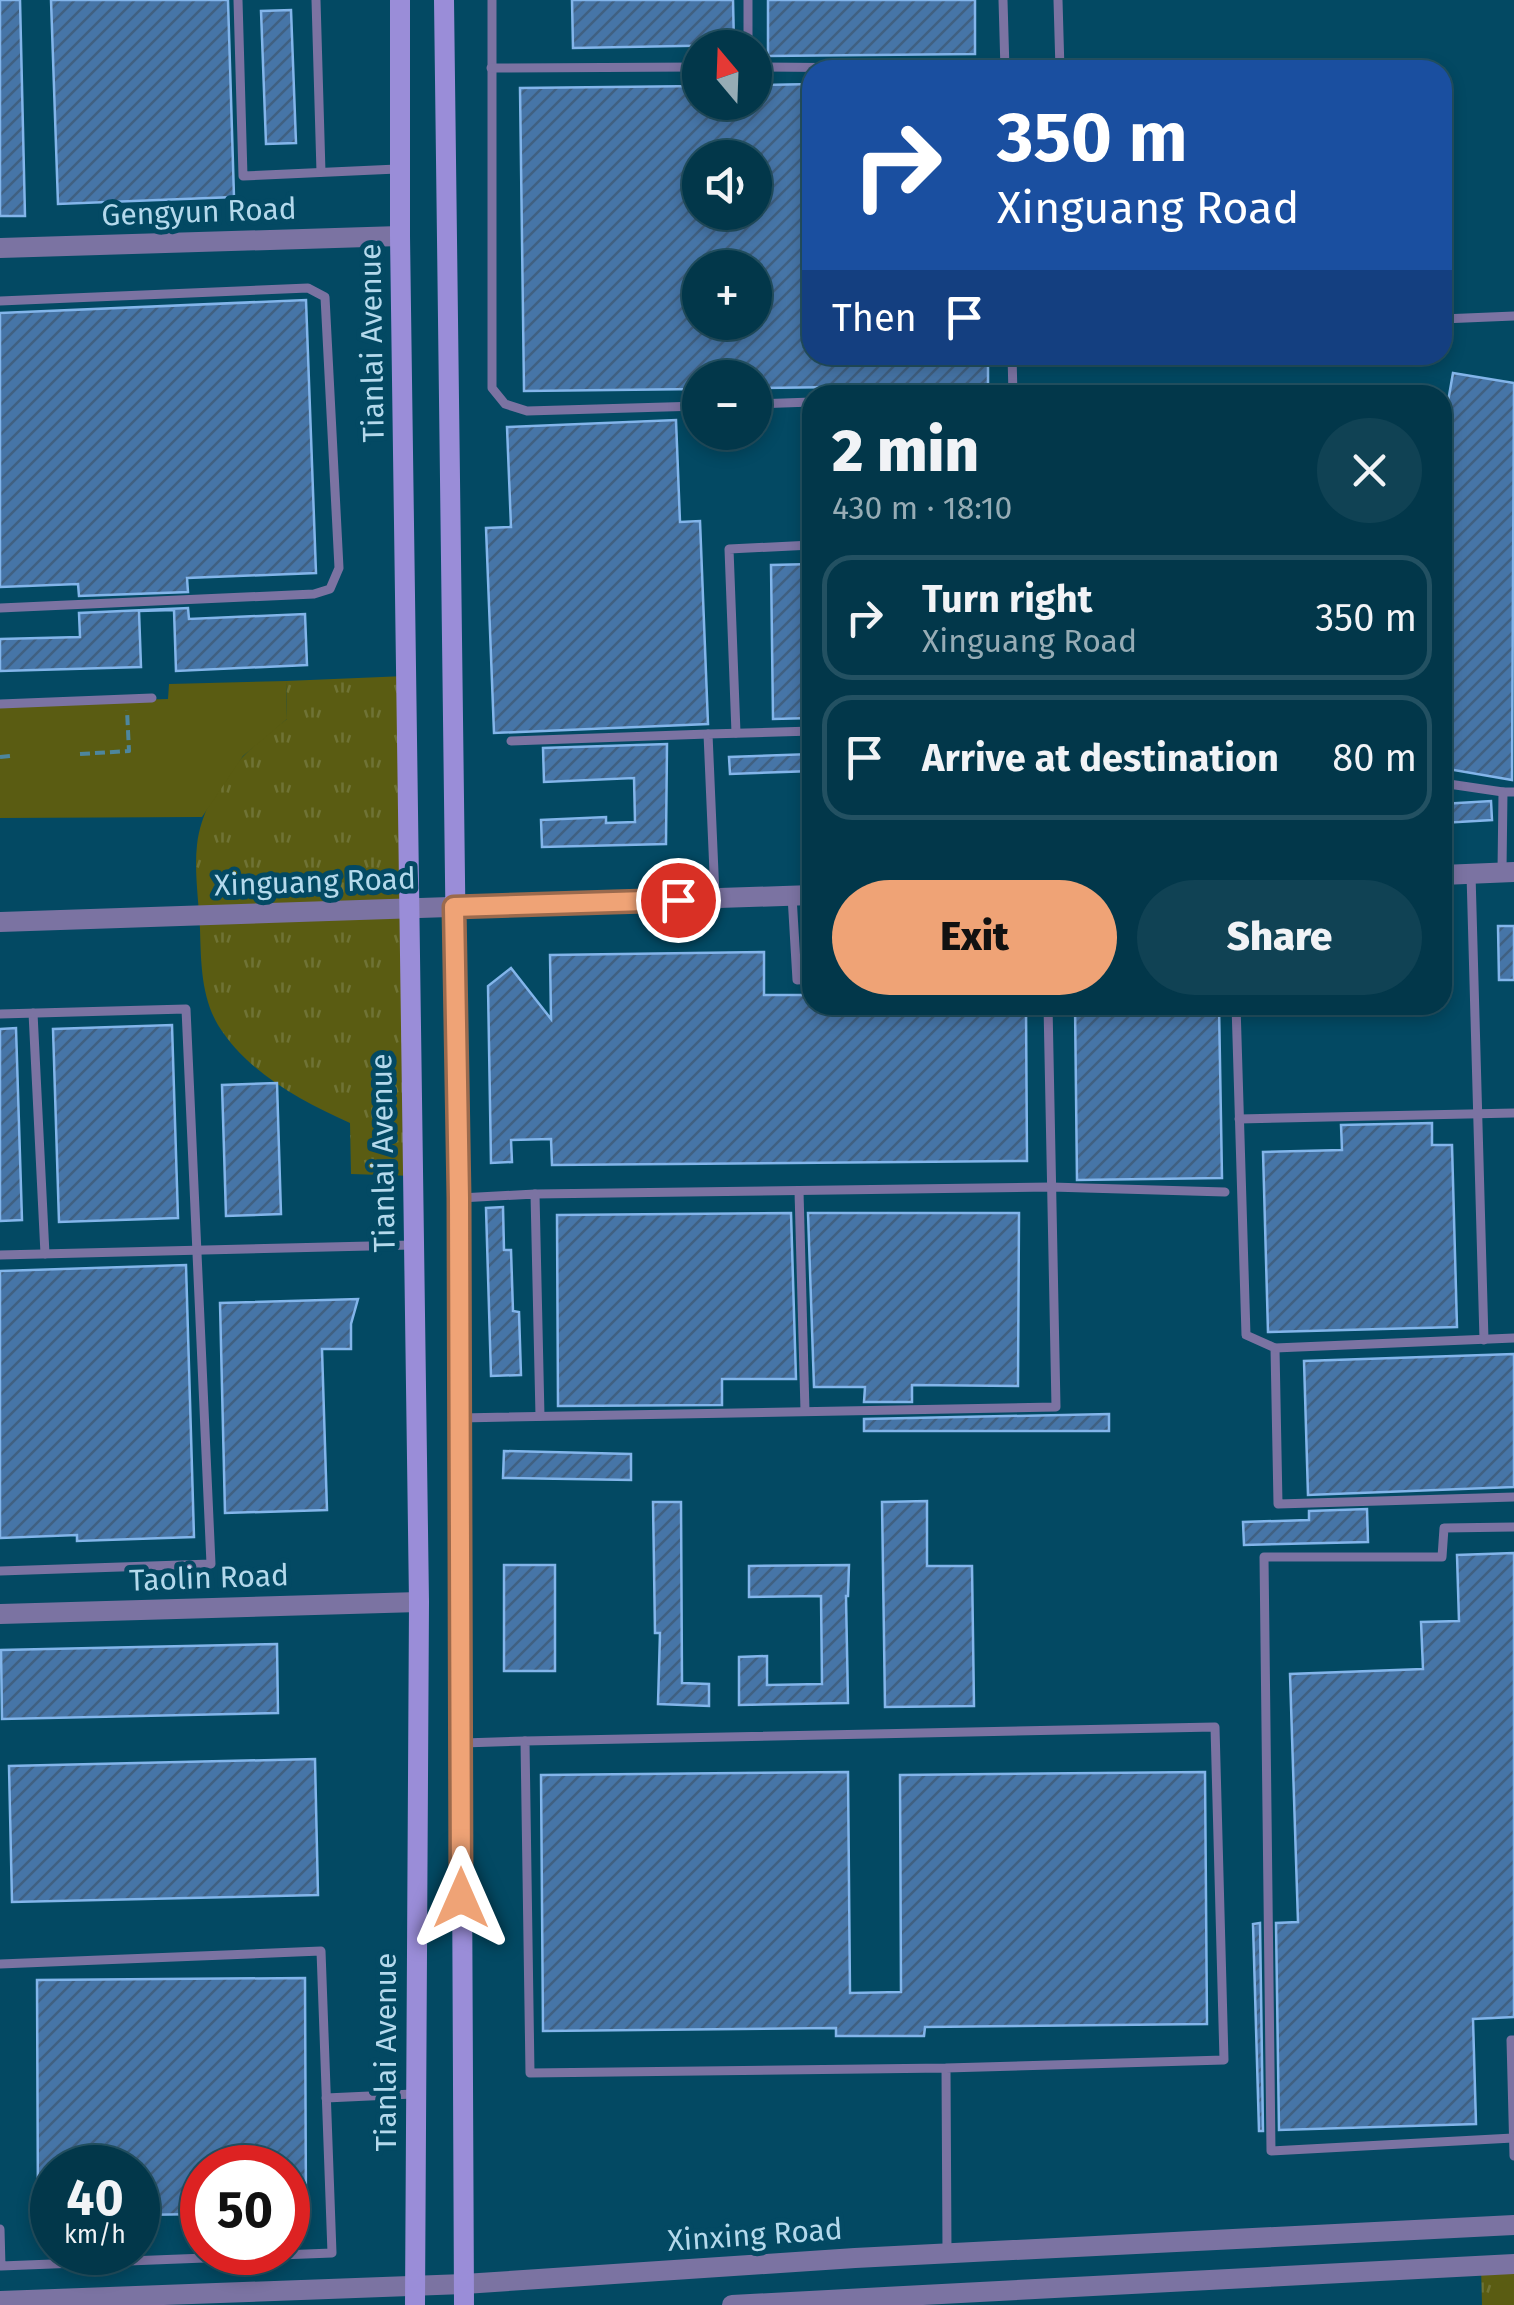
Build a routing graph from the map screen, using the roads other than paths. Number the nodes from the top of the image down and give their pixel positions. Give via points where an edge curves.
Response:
1 (238, 0) edge
2 (316, 0) edge
3 (400, 0) edge
4 (444, 0) edge
5 (492, 0) edge
6 (748, 0) edge
7 (1004, 0) edge
8 (1058, 0) edge
9 (748, 30) edge
10 (1005, 60) edge
11 (1060, 60) edge
12 (682, 67) edge
13 (772, 67) edge
14 (802, 67) edge
15 (491, 68) junction
16 (400, 169) junction
17 (321, 172) junction
18 (400, 236) junction
19 (0, 248) edge
20 (0, 301) edge
21 (1514, 316) edge
22 (1452, 318) edge
23 (802, 402) edge
24 (772, 403) edge
25 (682, 407) edge
26 (802, 545) edge
27 (0, 608) edge
28 (152, 698) dead end
29 (0, 704) edge
30 (802, 731) edge
31 (708, 734) junction
32 (736, 734) junction
33 (511, 741) dead end
34 (1452, 784) edge
35 (1508, 792) edge
36 (1508, 872) edge
37 (1471, 874) junction
38 (1452, 875) edge
39 (802, 896) edge
40 (715, 898) junction
41 (454, 907) junction
42 (410, 910) junction
43 (0, 922) edge
44 (802, 980) edge
45 (34, 1013) junction
46 (0, 1014) edge
47 (1048, 1015) edge
48 (1236, 1015) edge
49 (1514, 1113) edge
50 (1478, 1114) junction
51 (1240, 1119) junction
52 (1051, 1187) junction
53 (799, 1190) junction
54 (1225, 1192) dead end
55 (535, 1194) junction
56 (459, 1198) junction
57 (415, 1246) junction
58 (197, 1250) junction
59 (45, 1254) junction
60 (0, 1255) edge
61 (1514, 1338) edge
62 (1484, 1340) junction
63 (1275, 1348) junction
64 (805, 1412) junction
65 (540, 1416) junction
66 (458, 1418) junction
67 (1514, 1497) edge
68 (1514, 1527) edge
69 (0, 1571) edge
70 (419, 1602) junction
71 (0, 1614) edge
72 (525, 1741) junction
73 (460, 1743) junction
74 (0, 1964) edge
75 (1514, 2040) edge
76 (946, 2068) junction
77 (416, 2094) junction
78 (326, 2098) junction
79 (1514, 2138) edge
80 (1514, 2156) edge
81 (1514, 2225) edge
82 (0, 2229) edge
83 (947, 2254) junction
84 (1514, 2264) edge
85 (464, 2294) edge
86 (415, 2295) edge
87 (944, 2299) edge
88 (0, 2301) edge
89 (750, 2304) edge
90 (732, 2305) edge

1 - 17 lane via 242,176
2 - 17 lane
3 - 16 main road, Tianlai Avenue
4 - 41 main road
5 - 15 lane
6 - 9 lane
7 - 10 lane
8 - 11 lane
12 - 15 lane
13 - 14 lane
15 - 25 lane via 492,388 505,404 527,412
16 - 17 lane
16 - 18 main road, Tianlai Avenue
18 - 19 street, Gengyun Road
18 - 42 main road, Tianlai Avenue
20 - 27 lane via 308,288 324,296 340,568 330,588 314,594
21 - 22 lane
23 - 24 lane
26 - 32 lane via 729,549
28 - 29 lane
30 - 32 lane
31 - 32 lane
31 - 33 lane
31 - 40 lane
34 - 35 lane
35 - 36 lane
36 - 37 street
37 - 38 street
37 - 50 lane
39 - 40 street, Xinguang Road
39 - 44 lane via 797,980
40 - 41 street, Xinguang Road
41 - 42 street, Xinguang Road
41 - 56 main road
42 - 43 street, Xinguang Road
42 - 57 main road, Tianlai Avenue
45 - 46 lane
45 - 58 lane via 186,1009
45 - 59 lane
47 - 52 lane
48 - 51 lane
49 - 50 lane
50 - 51 lane
50 - 62 lane
51 - 63 lane via 1246,1335
52 - 53 lane
52 - 54 lane
52 - 64 lane via 1056,1407
53 - 55 lane
53 - 64 lane
55 - 56 lane
55 - 65 lane
56 - 66 main road
57 - 58 lane
57 - 70 main road, Tianlai Avenue
58 - 59 lane
58 - 69 lane via 210,1564
59 - 60 lane
61 - 62 lane
62 - 63 lane
63 - 67 lane via 1278,1504
64 - 65 lane
65 - 66 lane
66 - 73 main road
68 - 79 lane via 1444,1528 1442,1557 1264,1557 1272,2151
70 - 71 street, Taolin Road
70 - 77 main road, Tianlai Avenue
72 - 73 lane
72 - 76 lane via 530,2073
72 - 76 lane via 1215,1727 1224,2060
73 - 85 main road
74 - 78 lane via 321,1951
75 - 79 lane
76 - 83 lane
77 - 78 lane
77 - 86 main road, Tianlai Avenue
78 - 82 lane via 332,2253 1,2266
79 - 80 lane
81 - 83 street, Xinxing Road
83 - 85 street, Xinxing Road
84 - 87 street
85 - 86 street, Xinxing Road
86 - 88 street, Xinxing Road
87 - 89 street
89 - 90 street

